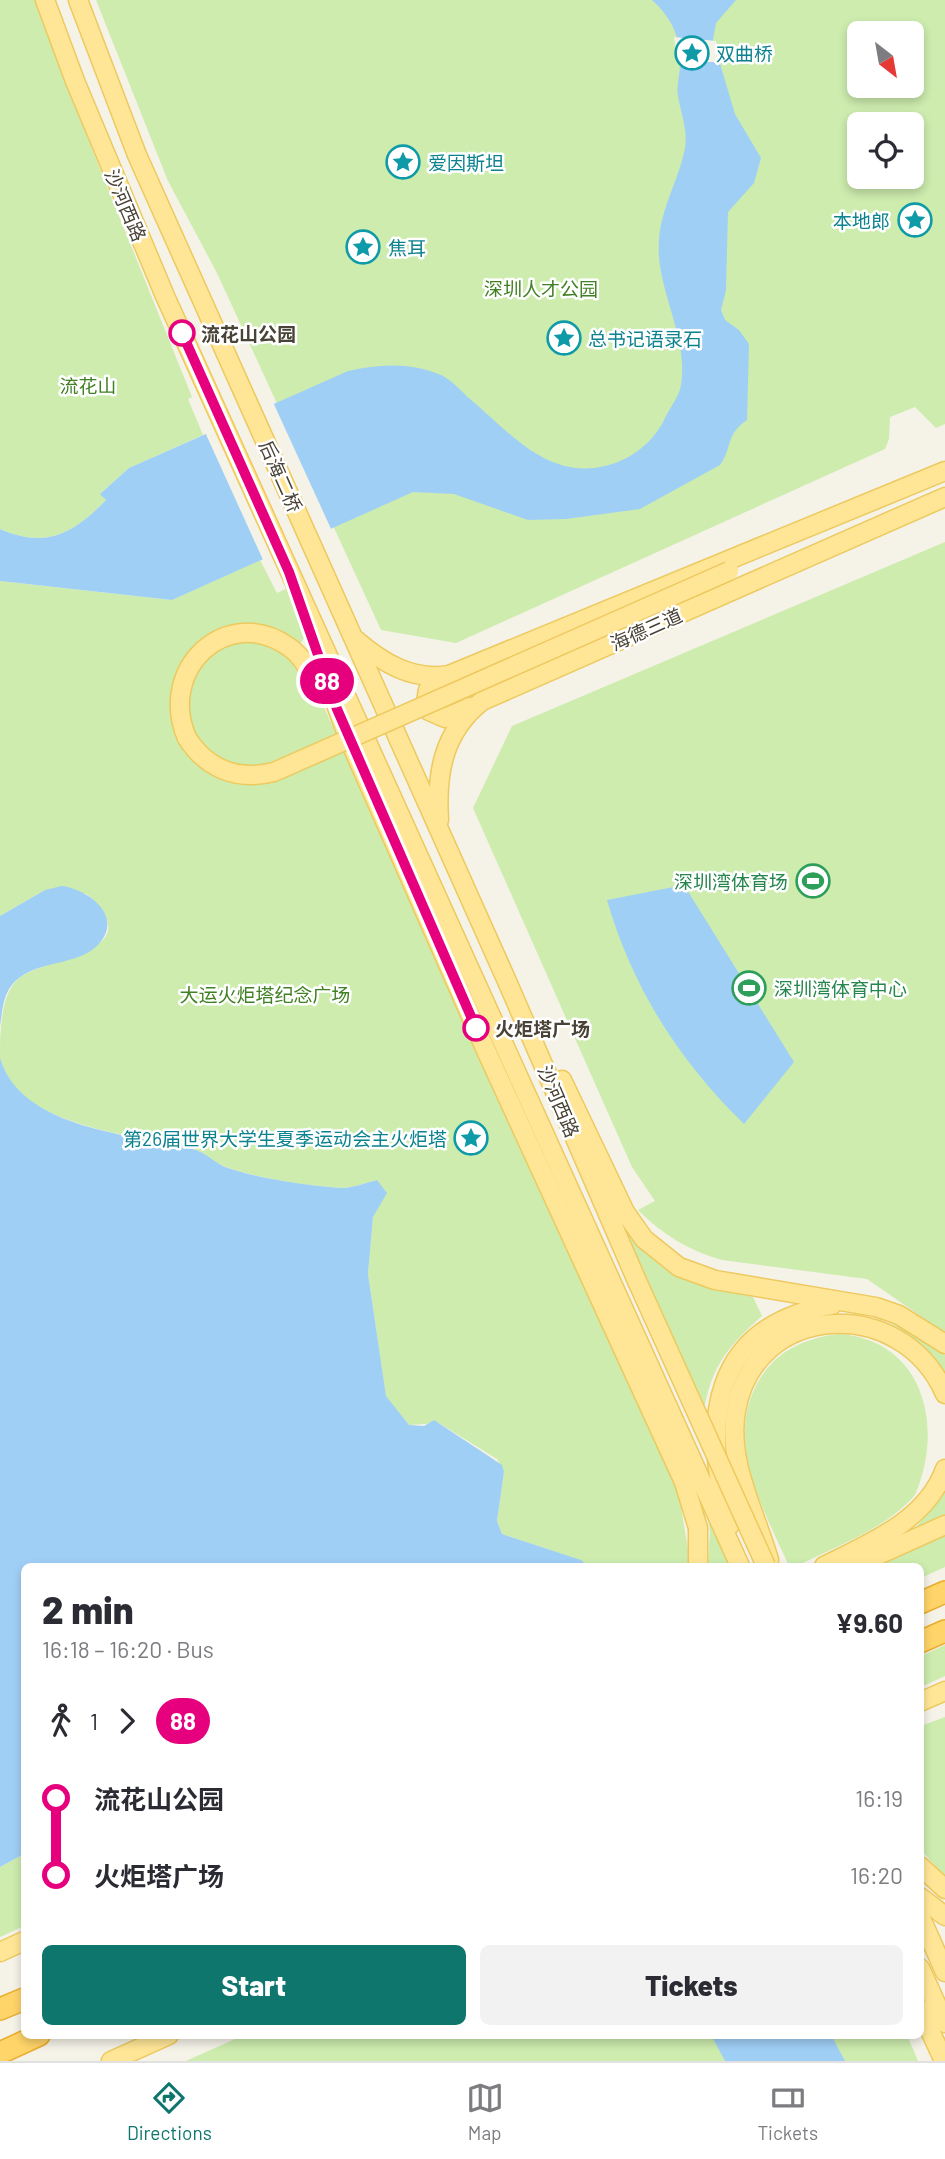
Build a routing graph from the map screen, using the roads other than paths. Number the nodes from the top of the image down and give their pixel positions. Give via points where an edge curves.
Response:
1 (45, 0) edge
2 (78, 0) edge
3 (244, 394) joint
4 (215, 407) joint
5 (945, 471) edge
6 (945, 497) edge
7 (806, 530) junction
8 (764, 554) junction
9 (318, 558) joint
10 (289, 572) junction
11 (772, 573) junction
12 (353, 638) junction
13 (466, 670) junction
14 (482, 702) junction
15 (348, 737) junction
16 (441, 834) junction
17 (506, 979) junction
18 (484, 1046) junction
19 (555, 1161) junction
20 (853, 1304) junction
21 (945, 1344) edge
22 (945, 1394) edge
23 (945, 1469) edge
24 (945, 1525) edge
25 (856, 1558) edge
26 (698, 1563) edge
27 (741, 1563) edge
28 (741, 1563) edge
29 (768, 1563) edge
30 (768, 1563) edge
31 (836, 1563) edge
32 (945, 1592) edge
33 (924, 1601) edge
34 (945, 1691) edge
35 (924, 1700) edge
36 (945, 1705) edge
37 (924, 1713) edge
38 (924, 1870) edge
39 (945, 1889) edge
40 (924, 1901) edge
41 (945, 1916) edge
42 (924, 1925) edge
43 (21, 1942) edge
44 (0, 1952) edge
45 (945, 1972) edge
46 (924, 1978) edge
47 (21, 2000) edge
48 (0, 2009) edge
49 (924, 2013) edge
50 (938, 2027) edge
51 (30, 2039) edge
52 (161, 2039) edge
53 (0, 2053) edge
54 (111, 2061) edge
55 (944, 2061) edge

1 - 4 main road, 沙河西路 via 129,213
2 - 3 main road, 沙河西路 via 138,155
3 - 9 main road, 后海二桥
4 - 10 main road, 后海二桥
5 - 7 main road, 海德三道
6 - 11 main road, 海德三道
7 - 8 main road
7 - 13 main road, 海德三道 via 713,564
8 - 11 main road
8 - 15 main road, bridge via 274,772 241,775 218,769 201,757 187,738 178,702 188,668 217,642 251,633 272,638 297,654
9 - 12 main road, 沙河西路
10 - 15 main road
10 - 19 main road, 沙河西路
11 - 14 main road, 海德三道
12 - 13 main road, 海德三道 via 413,674 436,677
12 - 16 main road, 沙河西路
13 - 14 main road via 432,687 426,694 427,707 445,718
14 - 16 main road, 海德三道 via 463,718 443,752 438,781
15 - 18 main road
16 - 17 main road, 沙河西路
17 - 20 main road via 559,1074 625,1212 644,1239 679,1267 715,1280
17 - 29 main road, 沙河西路, bridge via 637,1281
18 - 19 main road
18 - 26 main road via 690,1496 700,1543
19 - 27 main road, 沙河西路
20 - 21 main road via 899,1315
20 - 28 main road via 796,1313 757,1338 728,1376 714,1432 721,1488
22 - 30 main road via 929,1364 914,1349 888,1333 857,1324 818,1326 783,1341 757,1364 741,1391 733,1430 737,1466
23 - 25 main road via 920,1509
24 - 25 main road via 899,1546
25 - 31 main road
32 - 33 highway
34 - 35 main road
36 - 37 main road
38 - 39 main road
40 - 41 main road
42 - 45 main road
43 - 44 main road
46 - 50 main road
47 - 48 highway
49 - 50 main road
50 - 55 main road
51 - 53 highway
52 - 54 main road

